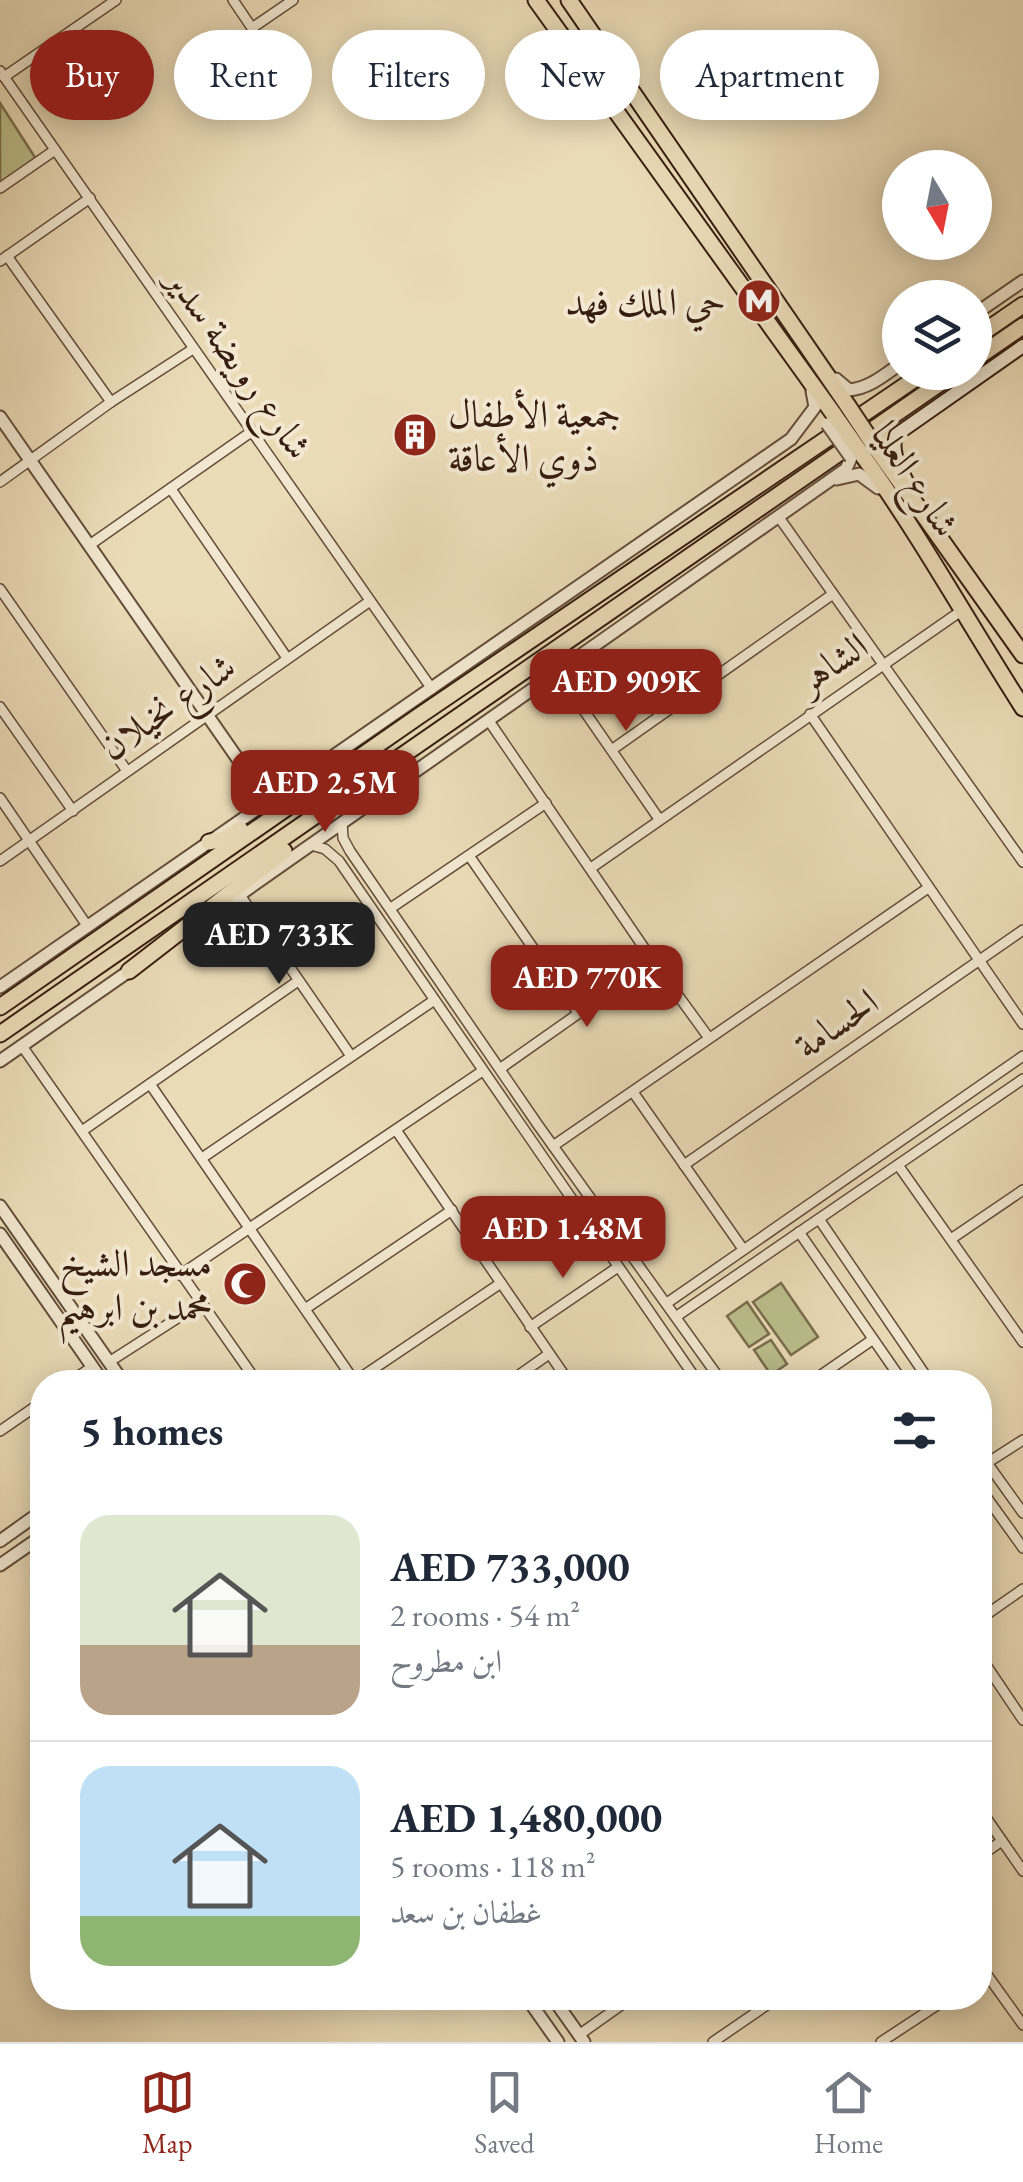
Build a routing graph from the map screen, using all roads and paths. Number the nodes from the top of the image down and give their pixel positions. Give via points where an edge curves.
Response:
1 (116, 0) edge
2 (233, 0) edge
3 (292, 0) edge
4 (568, 0) edge
5 (539, 4) edge
6 (557, 30) edge
7 (590, 30) edge
8 (2, 74) edge
9 (640, 101) edge
10 (624, 120) edge
11 (55, 150) junction
12 (0, 188) edge
13 (90, 198) junction
14 (4, 258) edge
15 (1023, 280) edge
16 (992, 302) edge
17 (1023, 304) edge
18 (992, 326) edge
19 (1023, 326) edge
20 (1023, 346) edge
21 (992, 347) edge
22 (193, 349) junction
23 (812, 354) junction
24 (795, 362) junction
25 (882, 376) edge
26 (899, 390) edge
27 (930, 390) edge
28 (111, 402) junction
29 (837, 415) junction
30 (0, 416) edge
31 (251, 432) junction
32 (791, 439) junction
33 (863, 454) junction
34 (31, 460) junction
35 (0, 482) edge
36 (819, 486) junction
37 (171, 489) junction
38 (910, 508) junction
39 (778, 516) junction
40 (91, 544) junction
41 (0, 589) edge
42 (834, 594) junction
43 (370, 600) junction
44 (960, 611) junction
45 (1023, 655) edge
46 (287, 658) junction
47 (883, 664) junction
48 (558, 674) junction
49 (432, 688) junction
50 (0, 707) edge
51 (1023, 708) edge
52 (810, 714) junction
53 (207, 715) junction
54 (489, 721) junction
55 (613, 749) junction
56 (405, 757) junction
57 (127, 771) junction
58 (334, 775) junction
59 (0, 798) edge
60 (267, 801) junction
61 (546, 803) junction
62 (72, 811) junction
63 (659, 819) junction
64 (342, 822) junction
65 (30, 840) junction
66 (209, 842) junction
67 (312, 845) junction
68 (350, 851) junction
69 (470, 856) junction
70 (0, 861) edge
71 (339, 861) junction
72 (1023, 862) edge
73 (592, 868) junction
74 (928, 888) junction
75 (240, 895) junction
76 (391, 908) junction
77 (88, 926) junction
78 (1023, 930) edge
79 (980, 960) junction
80 (652, 962) junction
81 (129, 971) junction
82 (298, 981) junction
83 (0, 987) edge
84 (433, 1001) junction
85 (0, 1008) edge
86 (578, 1013) junction
87 (1023, 1024) edge
88 (0, 1034) edge
89 (710, 1038) junction
90 (22, 1046) junction
91 (351, 1056) junction
92 (1023, 1056) edge
93 (0, 1061) edge
94 (501, 1068) junction
95 (481, 1072) junction
96 (1023, 1078) edge
97 (150, 1084) junction
98 (633, 1092) junction
99 (531, 1114) junction
100 (930, 1120) junction
101 (518, 1122) junction
102 (538, 1125) junction
103 (396, 1130) junction
104 (82, 1131) junction
105 (526, 1132) junction
106 (940, 1135) junction
107 (553, 1146) junction
108 (202, 1158) junction
109 (898, 1164) junction
110 (684, 1165) junction
111 (1023, 1190) edge
112 (0, 1206) edge
113 (452, 1210) junction
114 (818, 1219) junction
115 (250, 1229) junction
116 (799, 1232) junction
117 (0, 1234) edge
118 (951, 1239) junction
119 (742, 1249) junction
120 (618, 1268) junction
121 (180, 1275) junction
122 (501, 1284) junction
123 (202, 1304) junction
124 (305, 1309) junction
125 (672, 1310) junction
126 (657, 1323) junction
127 (530, 1327) junction
128 (872, 1340) junction
129 (1023, 1342) edge
130 (549, 1354) junction
131 (109, 1362) junction
132 (92, 1368) joint
133 (89, 1370) edge
134 (115, 1370) edge
135 (249, 1370) edge
136 (347, 1370) edge
137 (373, 1370) edge
138 (526, 1370) edge
139 (561, 1370) edge
140 (690, 1370) edge
141 (714, 1370) edge
142 (828, 1370) edge
143 (894, 1370) edge
144 (922, 1370) edge
145 (30, 1410) edge
146 (0, 1431) edge
147 (1023, 1440) edge
148 (992, 1460) edge
149 (992, 1470) edge
150 (992, 1505) edge
151 (1023, 1514) edge
152 (30, 1520) edge
153 (0, 1541) edge
154 (30, 1544) edge
155 (1023, 1548) edge
156 (0, 1565) edge
157 (1023, 1589) edge
158 (992, 1611) edge
159 (992, 1674) edge
160 (1023, 1720) edge
161 (992, 1826) edge
162 (1002, 1841) junction
163 (992, 1848) edge
164 (1023, 1871) edge
165 (992, 1984) edge
166 (535, 2010) edge
167 (562, 2010) edge
168 (616, 2010) edge
169 (760, 2010) edge
170 (930, 2010) edge
171 (1023, 2026) edge
172 (582, 2038) edge
173 (558, 2042) edge
174 (713, 2042) edge
175 (881, 2042) edge

1 - 8 street
2 - 3 street via 252,28
4 - 5 main road via 581,26 573,37
4 - 7 main road, شارع العليا
5 - 6 main road, شارع العليا
8 - 11 street, شارع رويضة سدير
9 - 23 main road, شارع العليا
10 - 24 main road, شارع العليا
11 - 12 street
11 - 13 street, شارع رويضة سدير
13 - 14 street
13 - 22 street, شارع رويضة سدير
14 - 28 street
15 - 16 street
17 - 18 main road
19 - 21 main road
20 - 38 main road via 896,434 892,446
22 - 28 street
22 - 31 street, شارع رويضة سدير
23 - 25 street via 849,390
23 - 29 main road, شارع العليا
24 - 29 main road, شارع العليا
24 - 32 street via 816,399
26 - 58 main road
27 - 56 main road
28 - 34 street
29 - 32 street
29 - 33 main road, شارع العليا, bridge
30 - 34 street
31 - 37 street
31 - 43 street, شارع رويضة سدير
32 - 49 street
33 - 36 street
33 - 38 main road, شارع العليا
34 - 35 street
34 - 40 street
36 - 38 street via 860,474
36 - 39 street
37 - 40 street
37 - 46 street
38 - 44 main road, شارع العليا
38 - 45 main road, شارع العليا
39 - 42 street
39 - 48 street
40 - 53 street
41 - 57 street
42 - 47 street
42 - 55 street
43 - 46 street, شارع نخيلان
43 - 49 street, شارع رويضة سدير
44 - 47 street, الشاهر
44 - 51 main road, شارع العليا
46 - 53 street, شارع نخيلان
47 - 52 street, الشاهر
47 - 72 street
48 - 54 street
48 - 55 street
49 - 60 street
50 - 62 street
52 - 63 street, الشاهر
52 - 74 street
53 - 57 street, شارع نخيلان
53 - 60 street
54 - 61 street
54 - 64 street
55 - 63 street
56 - 81 main road
56 - 88 main road
57 - 62 street, شارع نخيلان
58 - 66 main road
58 - 85 main road
59 - 65 street
60 - 66 street
61 - 69 street
61 - 73 street
62 - 65 street, شارع نخيلان
63 - 73 street, الشاهر
64 - 67 street
64 - 68 street
65 - 70 street, شارع نخيلان
65 - 77 street
66 - 77 street
67 - 71 street
67 - 75 street
68 - 71 street via 336,850
68 - 76 street
69 - 76 street
69 - 86 street
71 - 84 street
73 - 80 street
74 - 79 street
74 - 89 street
75 - 81 street
75 - 82 street
76 - 94 street
77 - 83 street
78 - 79 street, الحسامة
79 - 87 street
79 - 110 street, الحسامة
80 - 86 street
80 - 89 street
81 - 90 street
82 - 91 street
82 - 97 street
84 - 91 street
84 - 95 street
86 - 94 street
89 - 98 street
90 - 93 street
90 - 104 street
91 - 108 street
92 - 100 street
94 - 99 street
95 - 101 street
95 - 103 street
96 - 106 street
97 - 104 street
97 - 108 street
98 - 107 street
98 - 110 street
99 - 101 street
99 - 102 street
100 - 106 street
100 - 119 street
101 - 105 street
102 - 105 street
102 - 107 street
103 - 113 street
103 - 115 street
104 - 121 street
105 - 120 street
106 - 109 street
107 - 125 street
108 - 115 street
109 - 114 street
109 - 118 street
110 - 119 street
111 - 118 street
112 - 131 street
113 - 122 street
113 - 124 street
114 - 116 street
114 - 144 street
115 - 121 street
115 - 124 street
116 - 125 street
116 - 128 street
117 - 132 street
118 - 129 street
119 - 125 street
120 - 126 street
120 - 127 street
121 - 123 street
122 - 127 street
122 - 137 street
123 - 131 street
123 - 135 street
124 - 136 street
125 - 126 street
125 - 141 street
126 - 140 street
127 - 130 street
128 - 142 street
128 - 143 street
130 - 138 street
130 - 139 street
131 - 134 street
132 - 133 street
145 - 146 street
147 - 148 street
149 - 151 street
150 - 155 street
152 - 153 street
154 - 156 street
157 - 158 street
159 - 160 street
161 - 162 street
162 - 163 street
162 - 164 street
165 - 171 street
166 - 173 street
167 - 172 street
168 - 172 street
169 - 174 street
170 - 175 street

